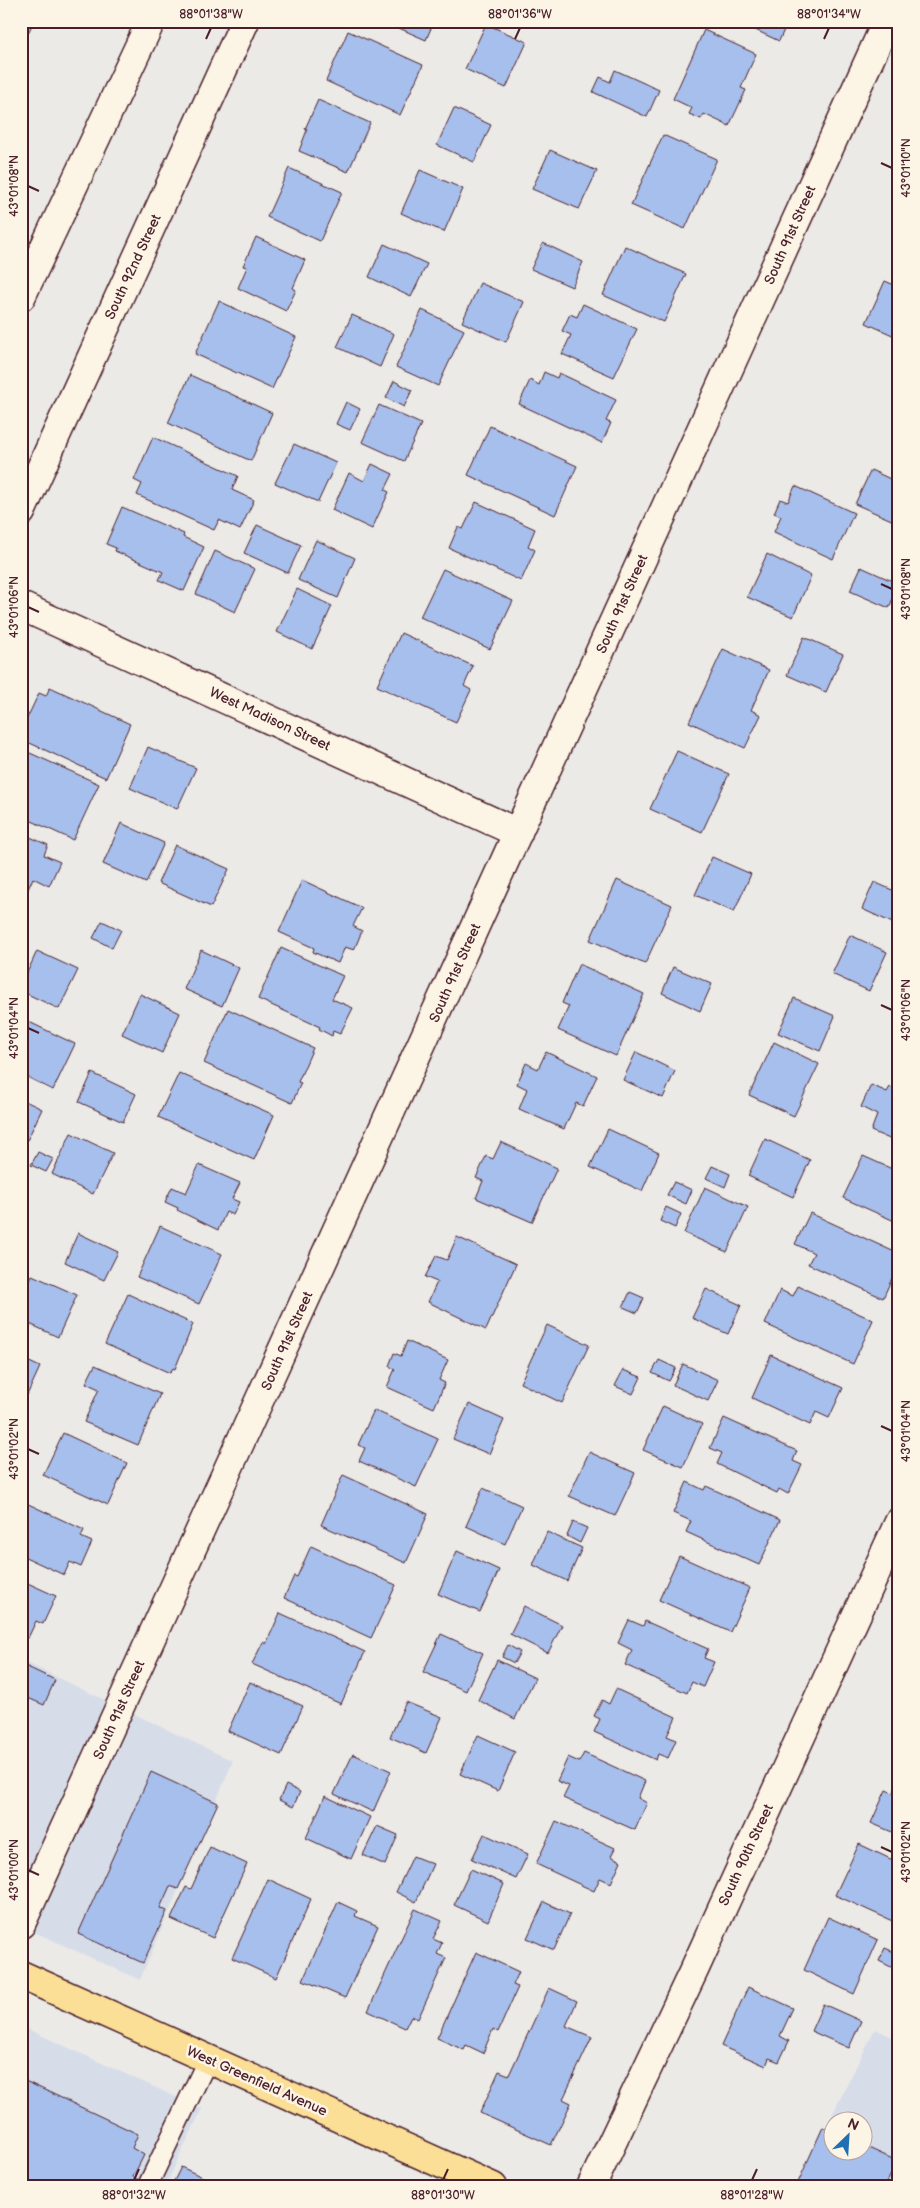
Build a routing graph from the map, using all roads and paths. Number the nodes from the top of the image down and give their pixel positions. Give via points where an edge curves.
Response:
1 (151, 21) edge
2 (245, 21) edge
3 (887, 21) edge
4 (21, 297) edge
5 (21, 512) edge
6 (21, 606) edge
7 (518, 834) junction
8 (899, 1522) edge
9 (21, 1924) edge
10 (23, 1979) edge
11 (208, 2059) junction
12 (147, 2187) edge
13 (493, 2187) edge
14 (591, 2187) edge

1 - 4 street
2 - 5 street, South 92nd Street
3 - 7 street, South 91st Street
6 - 7 street, West Madison Street
7 - 9 street, South 91st Street
8 - 14 street, South 90th Street
10 - 11 main road, West Greenfield Avenue
11 - 12 lane
11 - 13 main road, West Greenfield Avenue

